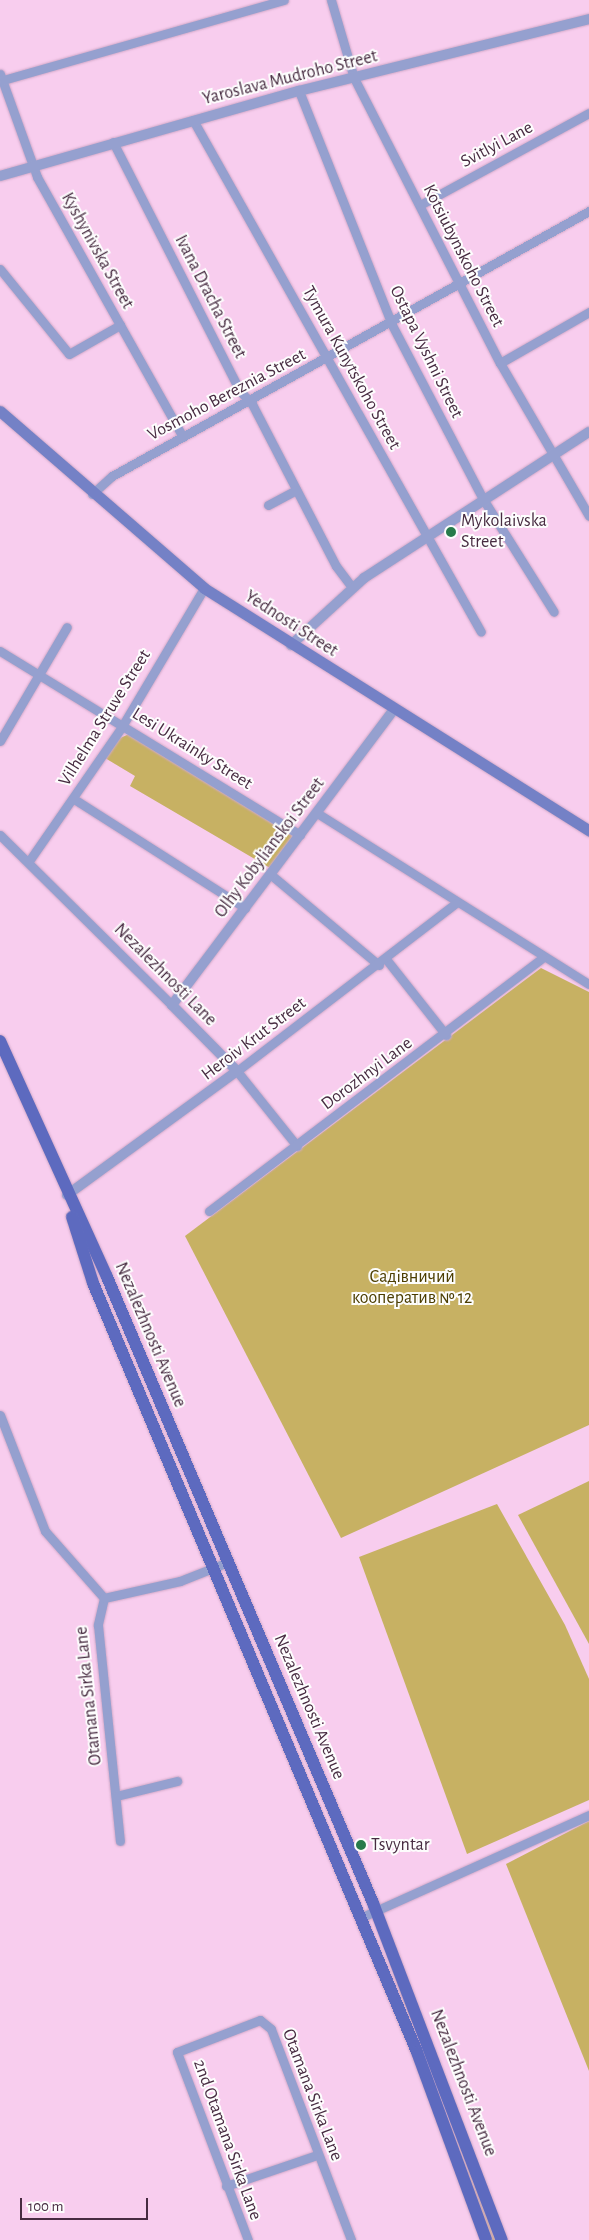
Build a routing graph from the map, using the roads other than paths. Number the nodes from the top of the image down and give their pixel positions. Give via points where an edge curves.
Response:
1 (284, 0) edge
2 (330, 0) edge
3 (589, 18) edge
4 (1, 77) edge
5 (354, 78) junction
6 (299, 91) junction
7 (589, 113) edge
8 (193, 120) junction
9 (113, 142) junction
10 (34, 166) junction
11 (0, 176) edge
12 (420, 205) junction
13 (589, 212) edge
14 (0, 269) edge
15 (460, 286) junction
16 (589, 312) edge
17 (120, 325) junction
18 (392, 325) junction
19 (328, 359) junction
20 (500, 363) junction
21 (248, 402) junction
22 (0, 411) edge
23 (589, 432) edge
24 (183, 437) junction
25 (556, 454) junction
26 (296, 490) junction
27 (92, 494) junction
28 (483, 499) junction
29 (268, 505) dead end
30 (589, 516) edge
31 (427, 535) junction
32 (352, 587) junction
33 (204, 588) junction
34 (554, 612) dead end
35 (67, 627) dead end
36 (481, 632) dead end
37 (291, 645) junction
38 (0, 651) edge
39 (41, 676) junction
40 (393, 711) junction
41 (123, 725) junction
42 (0, 742) edge
43 (74, 799) junction
44 (317, 813) junction
45 (589, 830) edge
46 (0, 835) edge
47 (300, 835) junction
48 (29, 861) junction
49 (270, 874) junction
50 (456, 903) junction
51 (245, 908) junction
52 (542, 958) junction
53 (383, 962) junction
54 (589, 984) edge
55 (172, 1005) junction
56 (446, 1035) junction
57 (0, 1041) edge
58 (238, 1071) junction
59 (297, 1146) junction
60 (67, 1195) junction
61 (210, 1211) dead end
62 (104, 1271) junction
63 (90, 1277) junction
64 (0, 1415) edge
65 (228, 1562) junction
66 (214, 1568) junction
67 (104, 1598) junction
68 (177, 1781) dead end
69 (116, 1796) junction
70 (589, 1815) edge
71 (120, 1840) dead end
72 (376, 1911) junction
73 (362, 1916) junction
74 (177, 2052) joint
75 (317, 2155) junction
76 (226, 2186) junction
77 (248, 2240) edge
78 (351, 2240) edge
79 (486, 2240) edge
80 (502, 2240) edge

1 - 4 street
2 - 5 street, Kotsiubynskoho Street
3 - 5 street, Yaroslava Mudroho Street
4 - 10 street, Kyshynivska Street
5 - 6 street, Yaroslava Mudroho Street
5 - 12 street, Kotsiubynskoho Street
6 - 8 street, Yaroslava Mudroho Street
6 - 18 street, Ostapa Vyshni Street
7 - 12 street, Svitlyi Lane
8 - 9 street, Yaroslava Mudroho Street
8 - 19 street, Tymura Kunytskoho Street
9 - 10 street, Yaroslava Mudroho Street
9 - 21 street, Ivana Dracha Street
10 - 11 street, Yaroslava Mudroho Street
10 - 17 street, Kyshynivska Street
12 - 15 street, Kotsiubynskoho Street
13 - 15 street, Vosmoho Bereznia Street
14 - 17 street via 69,354
15 - 18 street, Vosmoho Bereznia Street
15 - 20 street, Kotsiubynskoho Street
16 - 20 street
17 - 24 street, Kyshynivska Street
18 - 19 street, Vosmoho Bereznia Street
18 - 28 street, Ostapa Vyshni Street
19 - 21 street, Vosmoho Bereznia Street
19 - 31 street, Tymura Kunytskoho Street
20 - 25 street, Kotsiubynskoho Street
21 - 24 street, Vosmoho Bereznia Street
21 - 26 street, Ivana Dracha Street
22 - 27 main road, Yednosti Street
23 - 25 street
24 - 27 street, Vosmoho Bereznia Street via 112,476
25 - 28 street
25 - 30 street, Kotsiubynskoho Street
26 - 29 street
26 - 32 street, Ivana Dracha Street via 336,566
27 - 33 main road, Yednosti Street
28 - 31 street
28 - 34 street, Ostapa Vyshni Street
31 - 32 street
31 - 36 street, Tymura Kunytskoho Street
32 - 37 street
33 - 37 main road, Yednosti Street
33 - 41 street, Vilhelma Struve Street
35 - 39 street
37 - 40 main road, Yednosti Street
38 - 39 street, Lesi Ukrainky Street
39 - 41 street, Lesi Ukrainky Street
39 - 42 street
40 - 44 street, Olhy Kobylianskoi Street
40 - 45 main road, Yednosti Street
41 - 43 street, Vilhelma Struve Street
41 - 47 street, Lesi Ukrainky Street
43 - 48 street, Vilhelma Struve Street
43 - 51 street
44 - 47 street, Olhy Kobylianskoi Street
44 - 50 street
46 - 48 street, Nezalezhnosti Lane
47 - 49 street, Olhy Kobylianskoi Street
48 - 55 street, Nezalezhnosti Lane
49 - 51 street, Olhy Kobylianskoi Street
49 - 53 street
50 - 52 street
50 - 53 street, Heroiv Krut Street
51 - 55 street, Olhy Kobylianskoi Street
52 - 54 street
52 - 56 street, Dorozhnyi Lane
53 - 56 street
53 - 58 street, Heroiv Krut Street
55 - 58 street, Nezalezhnosti Lane
56 - 59 street, Dorozhnyi Lane
57 - 60 main road, Nezalezhnosti Avenue
58 - 59 street, Nezalezhnosti Lane
58 - 60 street, Heroiv Krut Street
59 - 61 street, Dorozhnyi Lane
60 - 62 main road, Nezalezhnosti Avenue
60 - 63 main road, Nezalezhnosti Avenue
62 - 63 main road
62 - 65 main road, Nezalezhnosti Avenue
63 - 66 main road, Nezalezhnosti Avenue
64 - 67 street via 45,1531
65 - 66 street
65 - 72 main road, Nezalezhnosti Avenue
66 - 67 street
66 - 73 main road, Nezalezhnosti Avenue
67 - 69 street, Otamana Sirka Lane via 98,1625
68 - 69 street
69 - 71 street, Otamana Sirka Lane
70 - 72 street
72 - 73 street
72 - 80 main road, Nezalezhnosti Avenue
73 - 79 main road, Nezalezhnosti Avenue
74 - 75 street, Otamana Sirka Lane via 255,2020 264,2021
74 - 76 street, 2nd Otamana Sirka Lane
75 - 76 street
75 - 78 street, Otamana Sirka Lane
76 - 77 street, 2nd Otamana Sirka Lane

